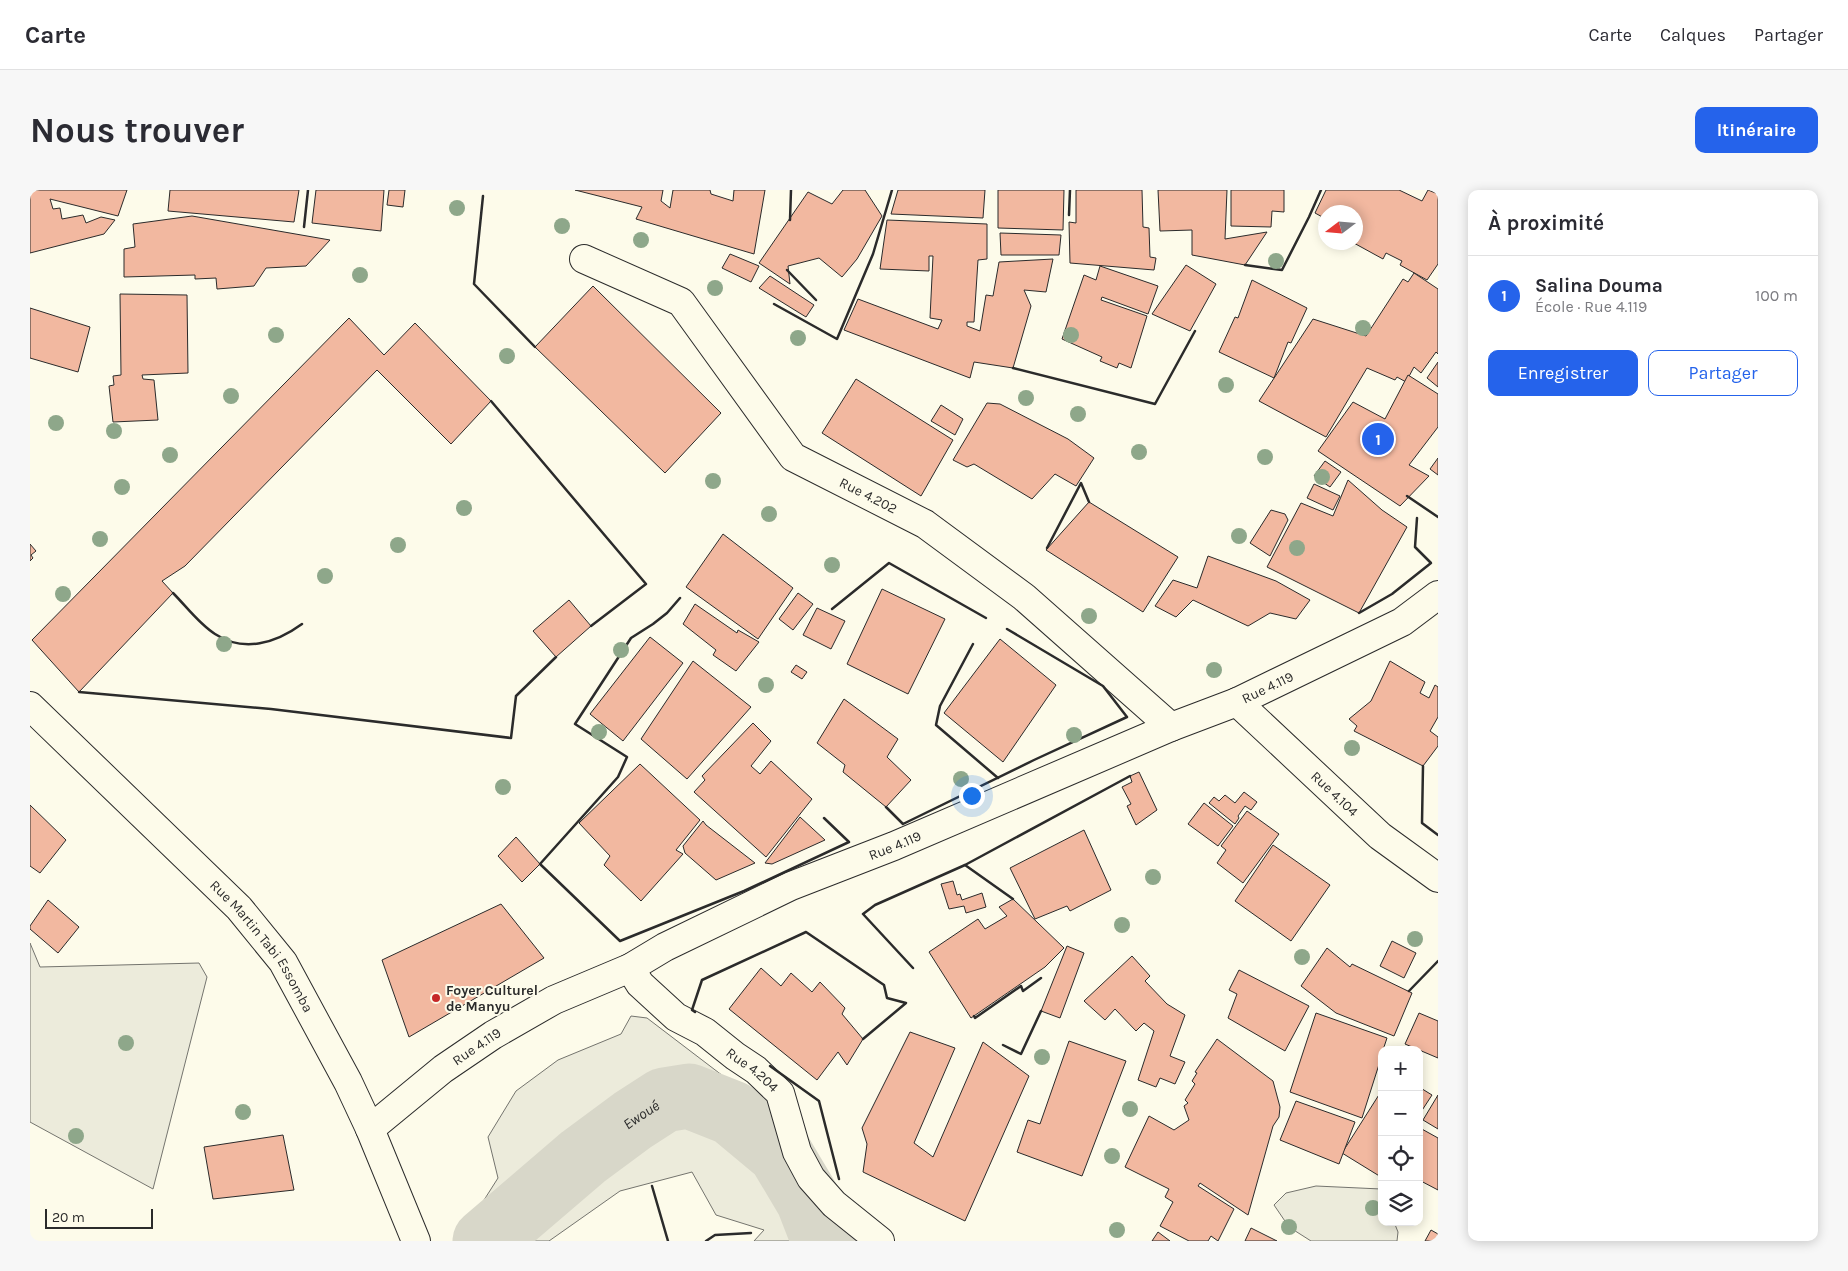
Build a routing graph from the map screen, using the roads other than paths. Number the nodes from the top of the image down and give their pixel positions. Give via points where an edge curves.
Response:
1 (584, 260) dead end
2 (1438, 595) edge
3 (1237, 702) junction
4 (30, 706) edge
5 (1170, 727) junction
6 (1438, 878) edge
7 (630, 968) junction
8 (370, 1129) junction
9 (413, 1234) edge
10 (880, 1241) edge

1 - 5 street, Rue 4.202 via 681,302 792,456 925,524 1024,597
2 - 3 street, Rue 4.119 via 1402,622
3 - 5 street, Rue 4.119
3 - 6 street, Rue 4.104 via 1380,836
4 - 8 street, Rue Martin Tabi Essomba via 239,908 264,938 283,962 316,1021
5 - 7 street, Rue 4.119 via 894,846 791,886 665,947
7 - 8 street, Rue 4.119 via 554,1000 492,1035 443,1069
7 - 10 street, Rue 4.204 via 640,984 676,1017 706,1032 780,1093 797,1152 810,1178 834,1204
8 - 9 street, Rue Martin Tabi Essomba

